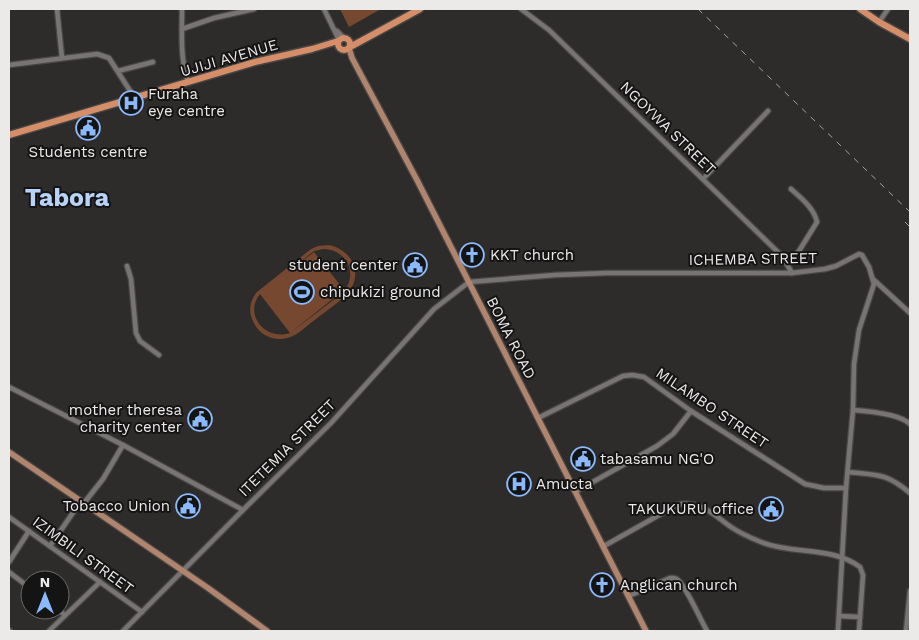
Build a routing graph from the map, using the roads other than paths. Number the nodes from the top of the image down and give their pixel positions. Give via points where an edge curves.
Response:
1 (58, 9) edge
2 (182, 9) edge
3 (254, 9) edge
4 (324, 9) edge
5 (420, 9) edge
6 (521, 9) edge
7 (860, 9) edge
8 (888, 9) edge
9 (880, 22) junction
10 (182, 29) junction
11 (342, 39) junction
12 (365, 39) junction
13 (910, 39) edge
14 (346, 48) junction
15 (312, 49) junction
16 (62, 58) junction
17 (153, 62) dead end
18 (9, 65) edge
19 (118, 71) junction
20 (188, 82) junction
21 (134, 97) junction
22 (768, 111) dead end
23 (9, 135) edge
24 (703, 179) junction
25 (791, 189) dead end
26 (788, 264) junction
27 (127, 266) dead end
28 (792, 273) junction
29 (874, 280) junction
30 (469, 282) junction
31 (910, 313) edge
32 (159, 355) dead end
33 (9, 387) edge
34 (853, 410) junction
35 (692, 411) junction
36 (538, 418) junction
37 (910, 424) edge
38 (123, 445) junction
39 (9, 452) edge
40 (848, 472) junction
41 (846, 488) junction
42 (575, 492) junction
43 (910, 494) edge
44 (82, 502) junction
45 (243, 510) junction
46 (9, 517) edge
47 (29, 531) junction
48 (50, 546) junction
49 (604, 546) junction
50 (843, 556) junction
51 (9, 562) edge
52 (182, 571) junction
53 (9, 572) edge
54 (20, 580) edge
55 (100, 582) junction
56 (910, 591) edge
57 (629, 596) junction
58 (70, 610) edge
59 (142, 612) junction
60 (839, 616) junction
61 (860, 616) junction
62 (60, 620) edge
63 (49, 631) edge
64 (123, 631) edge
65 (267, 631) edge
66 (646, 631) edge
67 (707, 631) edge
68 (838, 631) edge
69 (859, 631) edge
70 (906, 631) edge

1 - 16 street
2 - 10 street
3 - 10 street
4 - 11 street
5 - 12 highway
6 - 24 street, NGOYWA STREET via 549,30
7 - 9 highway
8 - 9 street
9 - 13 highway
10 - 20 street via 184,73
11 - 12 highway
11 - 14 highway
11 - 14 highway via 350,42
11 - 15 highway
12 - 14 highway
14 - 15 highway
14 - 30 main road, BOMA ROAD
15 - 20 highway, UJIJI AVENUE
16 - 18 street
16 - 19 street via 103,55
17 - 19 street
19 - 21 street
20 - 21 highway, UJIJI AVENUE
21 - 23 highway, UJIJI AVENUE
22 - 24 street
24 - 26 street, NGOYWA STREET
25 - 26 street via 806,202 817,222
26 - 28 street, NGOYWA STREET
27 - 32 street via 136,333 140,341
28 - 29 street, ICHEMBA STREET via 831,268 861,254
28 - 30 street, ICHEMBA STREET via 607,273
29 - 31 street
29 - 34 street via 859,330
30 - 36 main road, BOMA ROAD
30 - 45 street, ITETEMIA STREET via 434,309 331,424
33 - 38 street
34 - 37 street via 904,419
34 - 40 street
35 - 36 street, MILAMBO STREET via 644,377 632,374
35 - 41 street, MILAMBO STREET via 805,484
35 - 42 street via 673,434 657,446
36 - 42 main road, BOMA ROAD
38 - 44 street via 103,479
38 - 45 street
39 - 44 main road
40 - 41 street
40 - 43 street via 888,478
41 - 50 street
42 - 49 main road, BOMA ROAD
44 - 48 street
44 - 52 main road
45 - 52 street, ITETEMIA STREET
46 - 47 street, IZIMBILI STREET
47 - 48 street, IZIMBILI STREET
47 - 51 street
48 - 55 street, IZIMBILI STREET
49 - 50 street via 685,502 708,510 739,532 762,543
49 - 57 main road, BOMA ROAD
50 - 60 street
50 - 61 street via 863,571
52 - 59 street, ITETEMIA STREET
52 - 65 main road
53 - 54 street
55 - 58 street
55 - 59 street, IZIMBILI STREET
56 - 70 street
57 - 66 main road, BOMA ROAD
57 - 67 street via 674,578
59 - 64 street, ITETEMIA STREET
60 - 61 street
60 - 68 street
61 - 69 street
62 - 63 street

